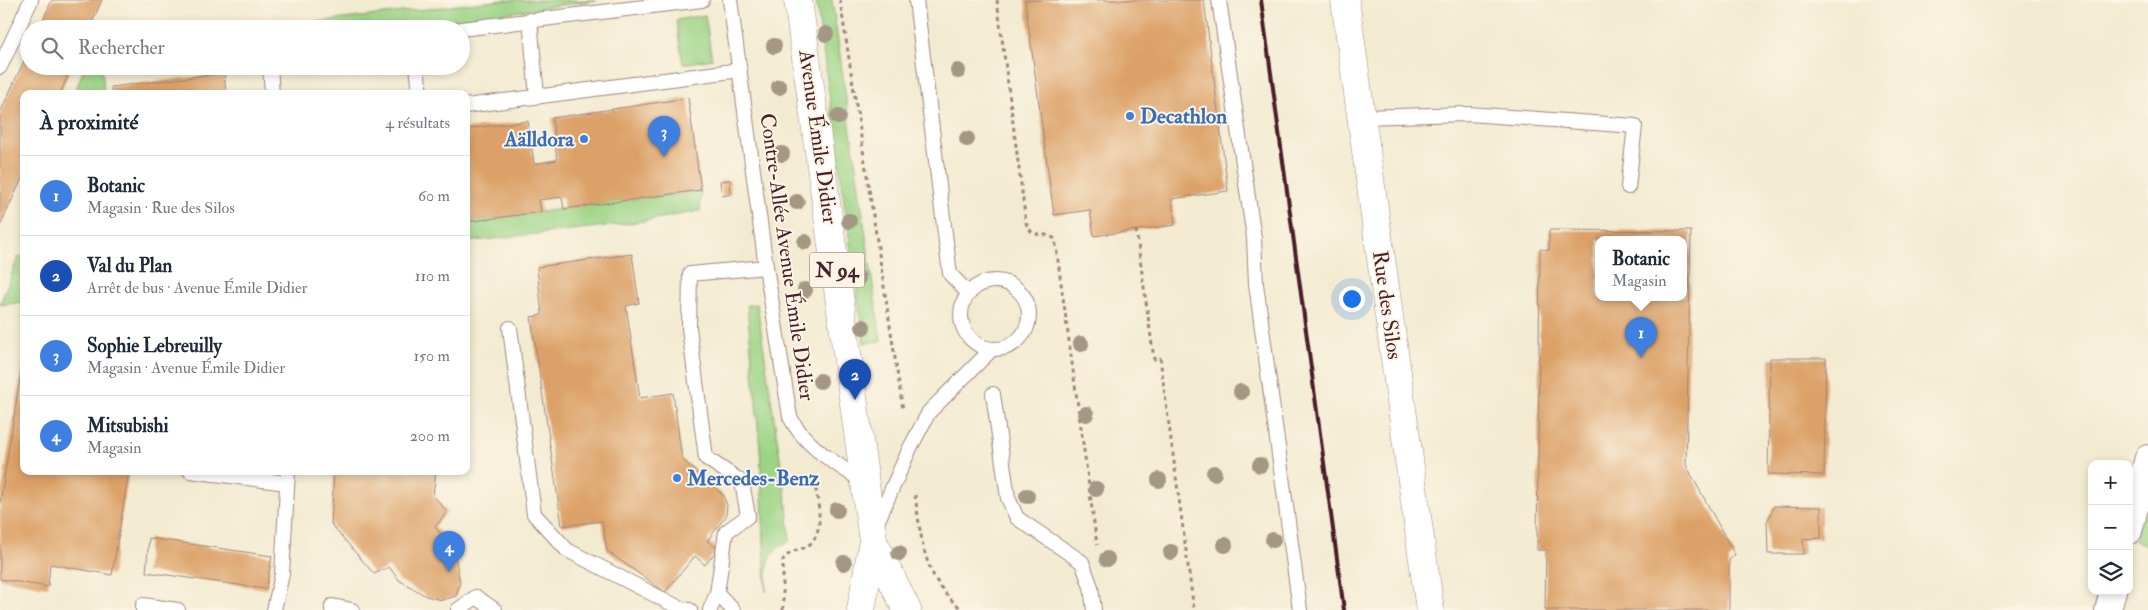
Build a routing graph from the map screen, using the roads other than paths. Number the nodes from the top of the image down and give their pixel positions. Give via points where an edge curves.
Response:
1 (31, 0) edge
2 (702, 0) edge
3 (730, 0) edge
4 (798, 0) edge
5 (916, 0) edge
6 (1219, 0) edge
7 (1345, 0) edge
8 (22, 20) edge
9 (530, 20) junction
10 (20, 24) edge
11 (470, 28) edge
12 (0, 67) edge
13 (740, 70) junction
14 (271, 75) edge
15 (418, 75) edge
16 (272, 90) edge
17 (420, 90) edge
18 (538, 97) junction
19 (470, 106) edge
20 (1360, 117) junction
21 (1628, 187) dead end
22 (766, 266) junction
23 (968, 293) junction
24 (510, 328) dead end
25 (992, 349) junction
26 (993, 394) dead end
27 (2148, 458) edge
28 (255, 475) edge
29 (288, 477) edge
30 (866, 484) junction
31 (2133, 515) edge
32 (873, 536) junction
33 (717, 593) junction
34 (2112, 595) edge
35 (142, 610) edge
36 (178, 610) edge
37 (274, 610) edge
38 (332, 610) edge
39 (352, 610) edge
40 (458, 610) edge
41 (495, 610) edge
42 (690, 610) edge
43 (710, 610) edge
44 (732, 610) edge
45 (861, 610) edge
46 (907, 610) edge
47 (1094, 610) edge
48 (1300, 610) edge
49 (1430, 610) edge
50 (2108, 610) edge

1 - 8 lane
2 - 9 lane
3 - 13 lane, Contre-Allée Avenue Émile Didier
4 - 30 main road, Avenue Émile Didier / N 94
5 - 23 lane via 950,274
6 - 48 lane via 1254,238 1256,284
7 - 20 main road, Rue des Silos
9 - 11 lane
9 - 18 lane
10 - 12 lane
13 - 18 lane
13 - 22 lane, Contre-Allée Avenue Émile Didier
14 - 16 lane
15 - 17 lane
18 - 19 lane
20 - 21 lane via 1468,114 1635,126
20 - 49 main road, Rue des Silos
22 - 30 lane, Contre-Allée Avenue Émile Didier via 790,417 810,445
22 - 33 lane via 690,274 688,328 706,458 742,482 748,516 726,532
23 - 25 lane via 962,302 961,324 973,341
23 - 25 lane via 986,281 998,280 1016,288 1026,300 1029,314 1021,336 1012,344
24 - 42 lane via 534,514 567,550 680,608
25 - 32 lane via 929,412
26 - 47 lane via 1008,498 1017,518 1082,562 1091,587
27 - 31 street
28 - 29 lane
29 - 37 lane via 282,574
30 - 32 main road, Avenue Émile Didier / N 94
32 - 45 main road, Avenue Émile Didier / N 94
32 - 46 main road, Avenue Émile Didier / N 94
33 - 43 lane
33 - 44 lane
34 - 50 street
35 - 36 lane via 143,605
38 - 39 lane via 332,606
40 - 41 lane via 476,597

